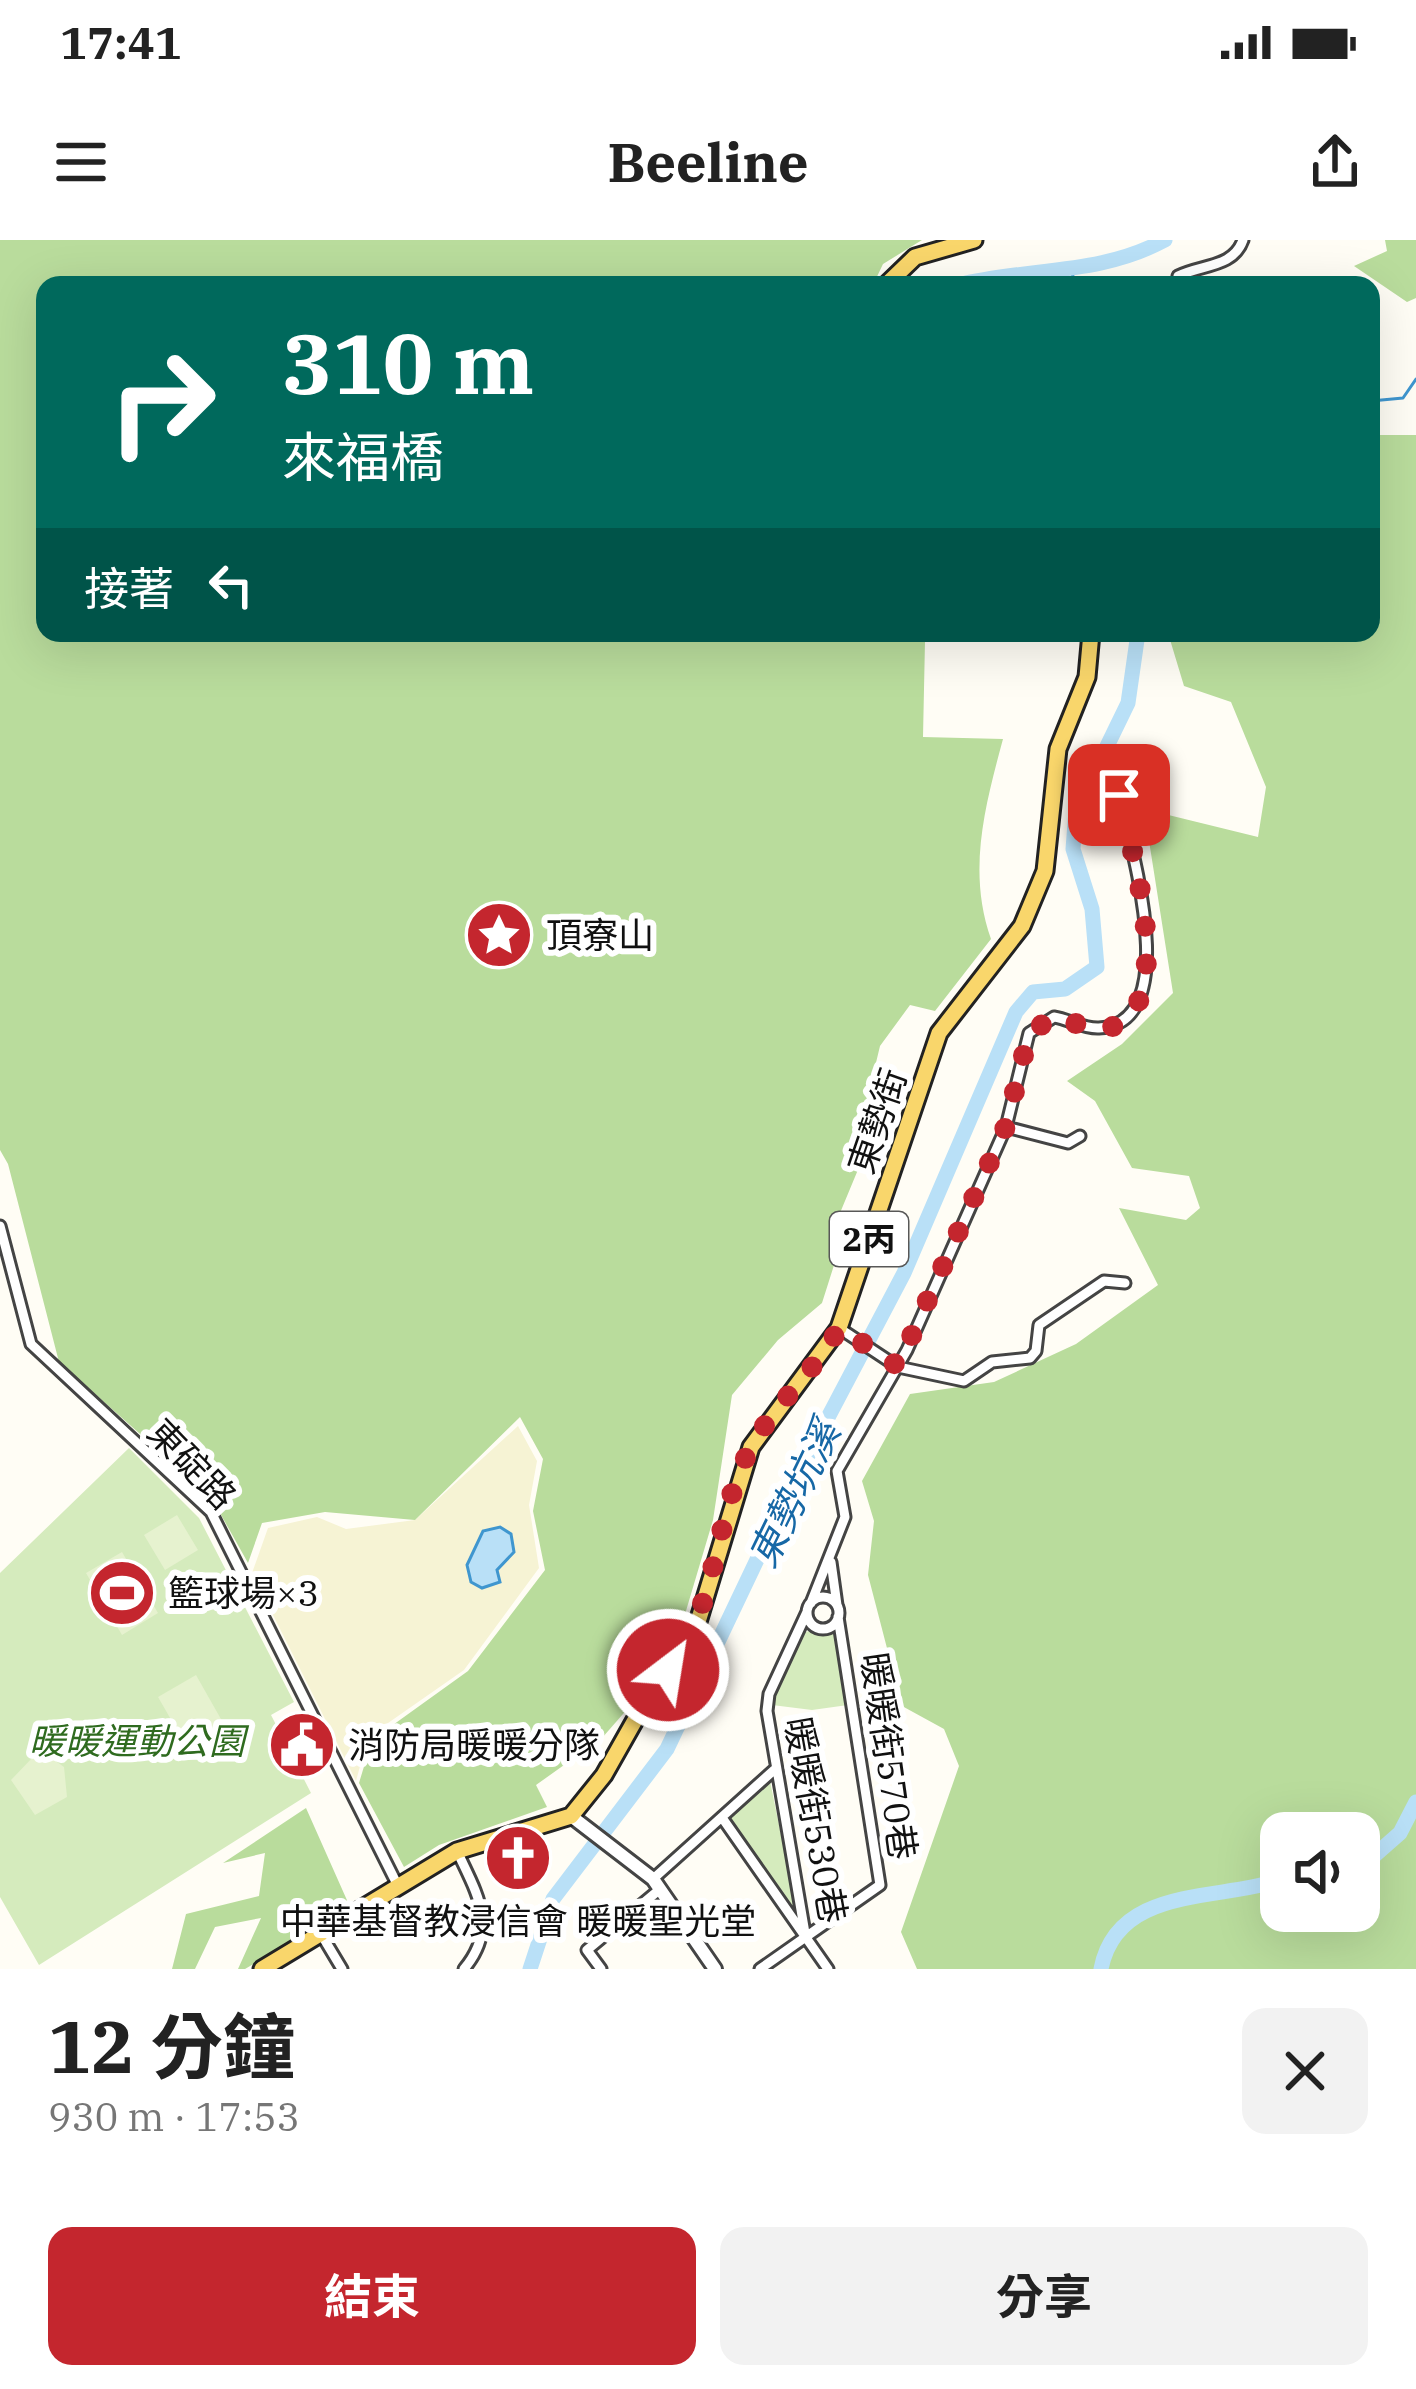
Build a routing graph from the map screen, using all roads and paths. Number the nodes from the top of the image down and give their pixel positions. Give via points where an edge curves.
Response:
1 (974, 240) edge
2 (1243, 240) edge
3 (895, 276) edge
4 (1178, 276) dead end
5 (1090, 642) edge
6 (1121, 776) dead end
7 (1006, 1126) junction
8 (1080, 1136) dead end
9 (0, 1226) edge
10 (1125, 1283) dead end
11 (844, 1332) junction
12 (894, 1363) junction
13 (831, 1557) junction
14 (809, 1607) junction
15 (838, 1612) junction
16 (775, 1770) junction
17 (576, 1819) junction
18 (723, 1819) junction
19 (457, 1851) junction
20 (656, 1884) junction
21 (398, 1886) junction
22 (320, 1934) junction
23 (806, 1939) junction
24 (262, 1969) edge
25 (342, 1969) edge
26 (464, 1969) edge
27 (601, 1969) edge
28 (715, 1969) edge
29 (760, 1969) edge
30 (828, 1969) edge

1 - 3 main road via 915,257
2 - 4 street via 1222,262
5 - 11 main road, 東勢街 / 2丙 via 1088,677 1058,748 1045,871 1022,926 939,1033
6 - 7 street via 1147,930 1138,999 1100,1029 1054,1017 1037,1023 1023,1046
7 - 8 street via 1068,1143
7 - 12 street
9 - 21 street, 東碇路 via 32,1344 211,1511
10 - 12 street via 1104,1281 1039,1325 1030,1358 992,1362 964,1381
11 - 12 street
11 - 17 main road, 東勢街 / 2丙 via 751,1447 694,1635
12 - 13 street via 837,1471 845,1517
13 - 14 street, 暖暖街530巷
13 - 15 street
14 - 15 street via 825,1598
14 - 15 street via 810,1622 823,1629
14 - 16 street, 暖暖街530巷 via 769,1694
15 - 23 street, 暖暖街570巷 via 880,1885
16 - 18 street
16 - 23 street, 暖暖街530巷
17 - 19 main road
17 - 20 street
18 - 20 street
18 - 23 street
19 - 21 main road
19 - 26 street via 485,1911
20 - 27 street via 587,1950
20 - 28 street
21 - 22 main road
22 - 24 main road
22 - 25 street
23 - 29 street, 暖暖街570巷
23 - 30 street, 暖暖街530巷

